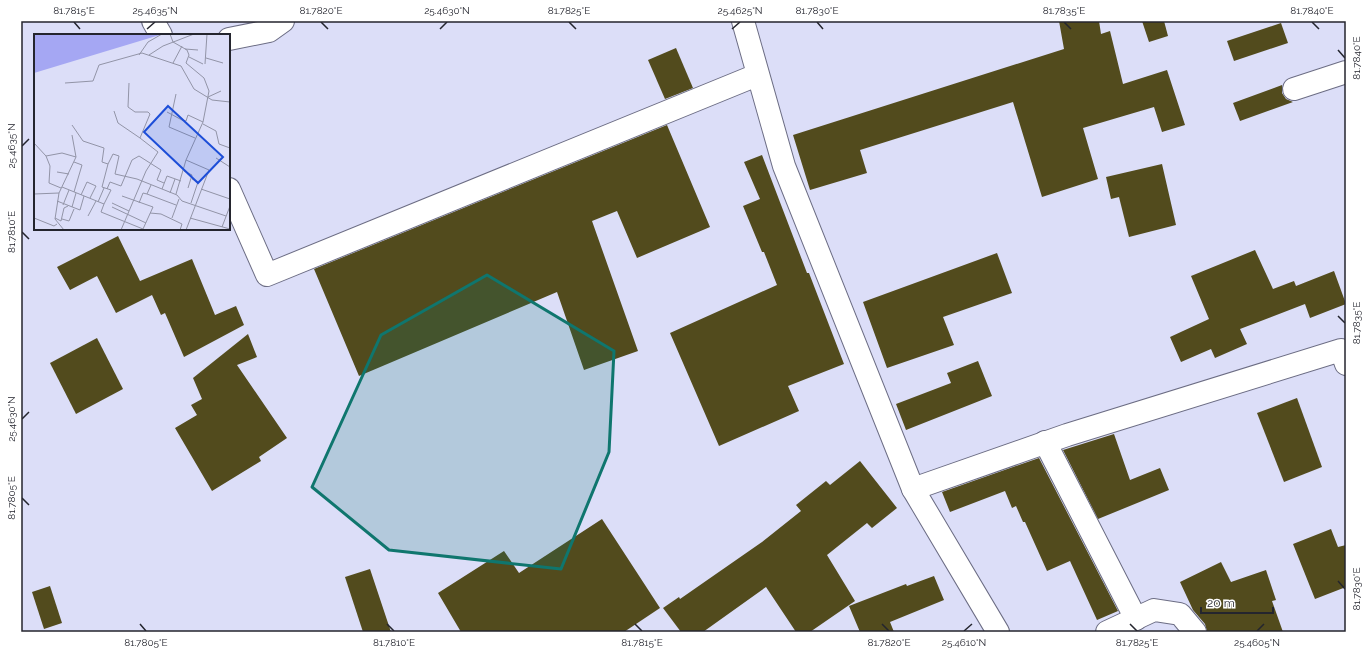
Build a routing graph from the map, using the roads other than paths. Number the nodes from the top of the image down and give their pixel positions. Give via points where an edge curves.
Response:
1 (154, 21) edge
2 (283, 21) edge
3 (743, 21) edge
4 (161, 34) edge
5 (230, 38) edge
6 (1346, 72) edge
7 (757, 75) junction
8 (1294, 89) dead end
9 (230, 191) edge
10 (1344, 354) edge
11 (1046, 442) junction
12 (913, 489) junction
13 (1136, 618) junction
14 (998, 632) edge
15 (1108, 632) edge
16 (1195, 632) edge

1 - 4 street
2 - 5 street via 270,31
3 - 7 street
6 - 8 street
7 - 9 street via 267,275
7 - 12 street via 784,166
10 - 11 street
11 - 12 street
11 - 13 street
12 - 14 street
13 - 15 street
13 - 16 street via 1154,610 1180,614

